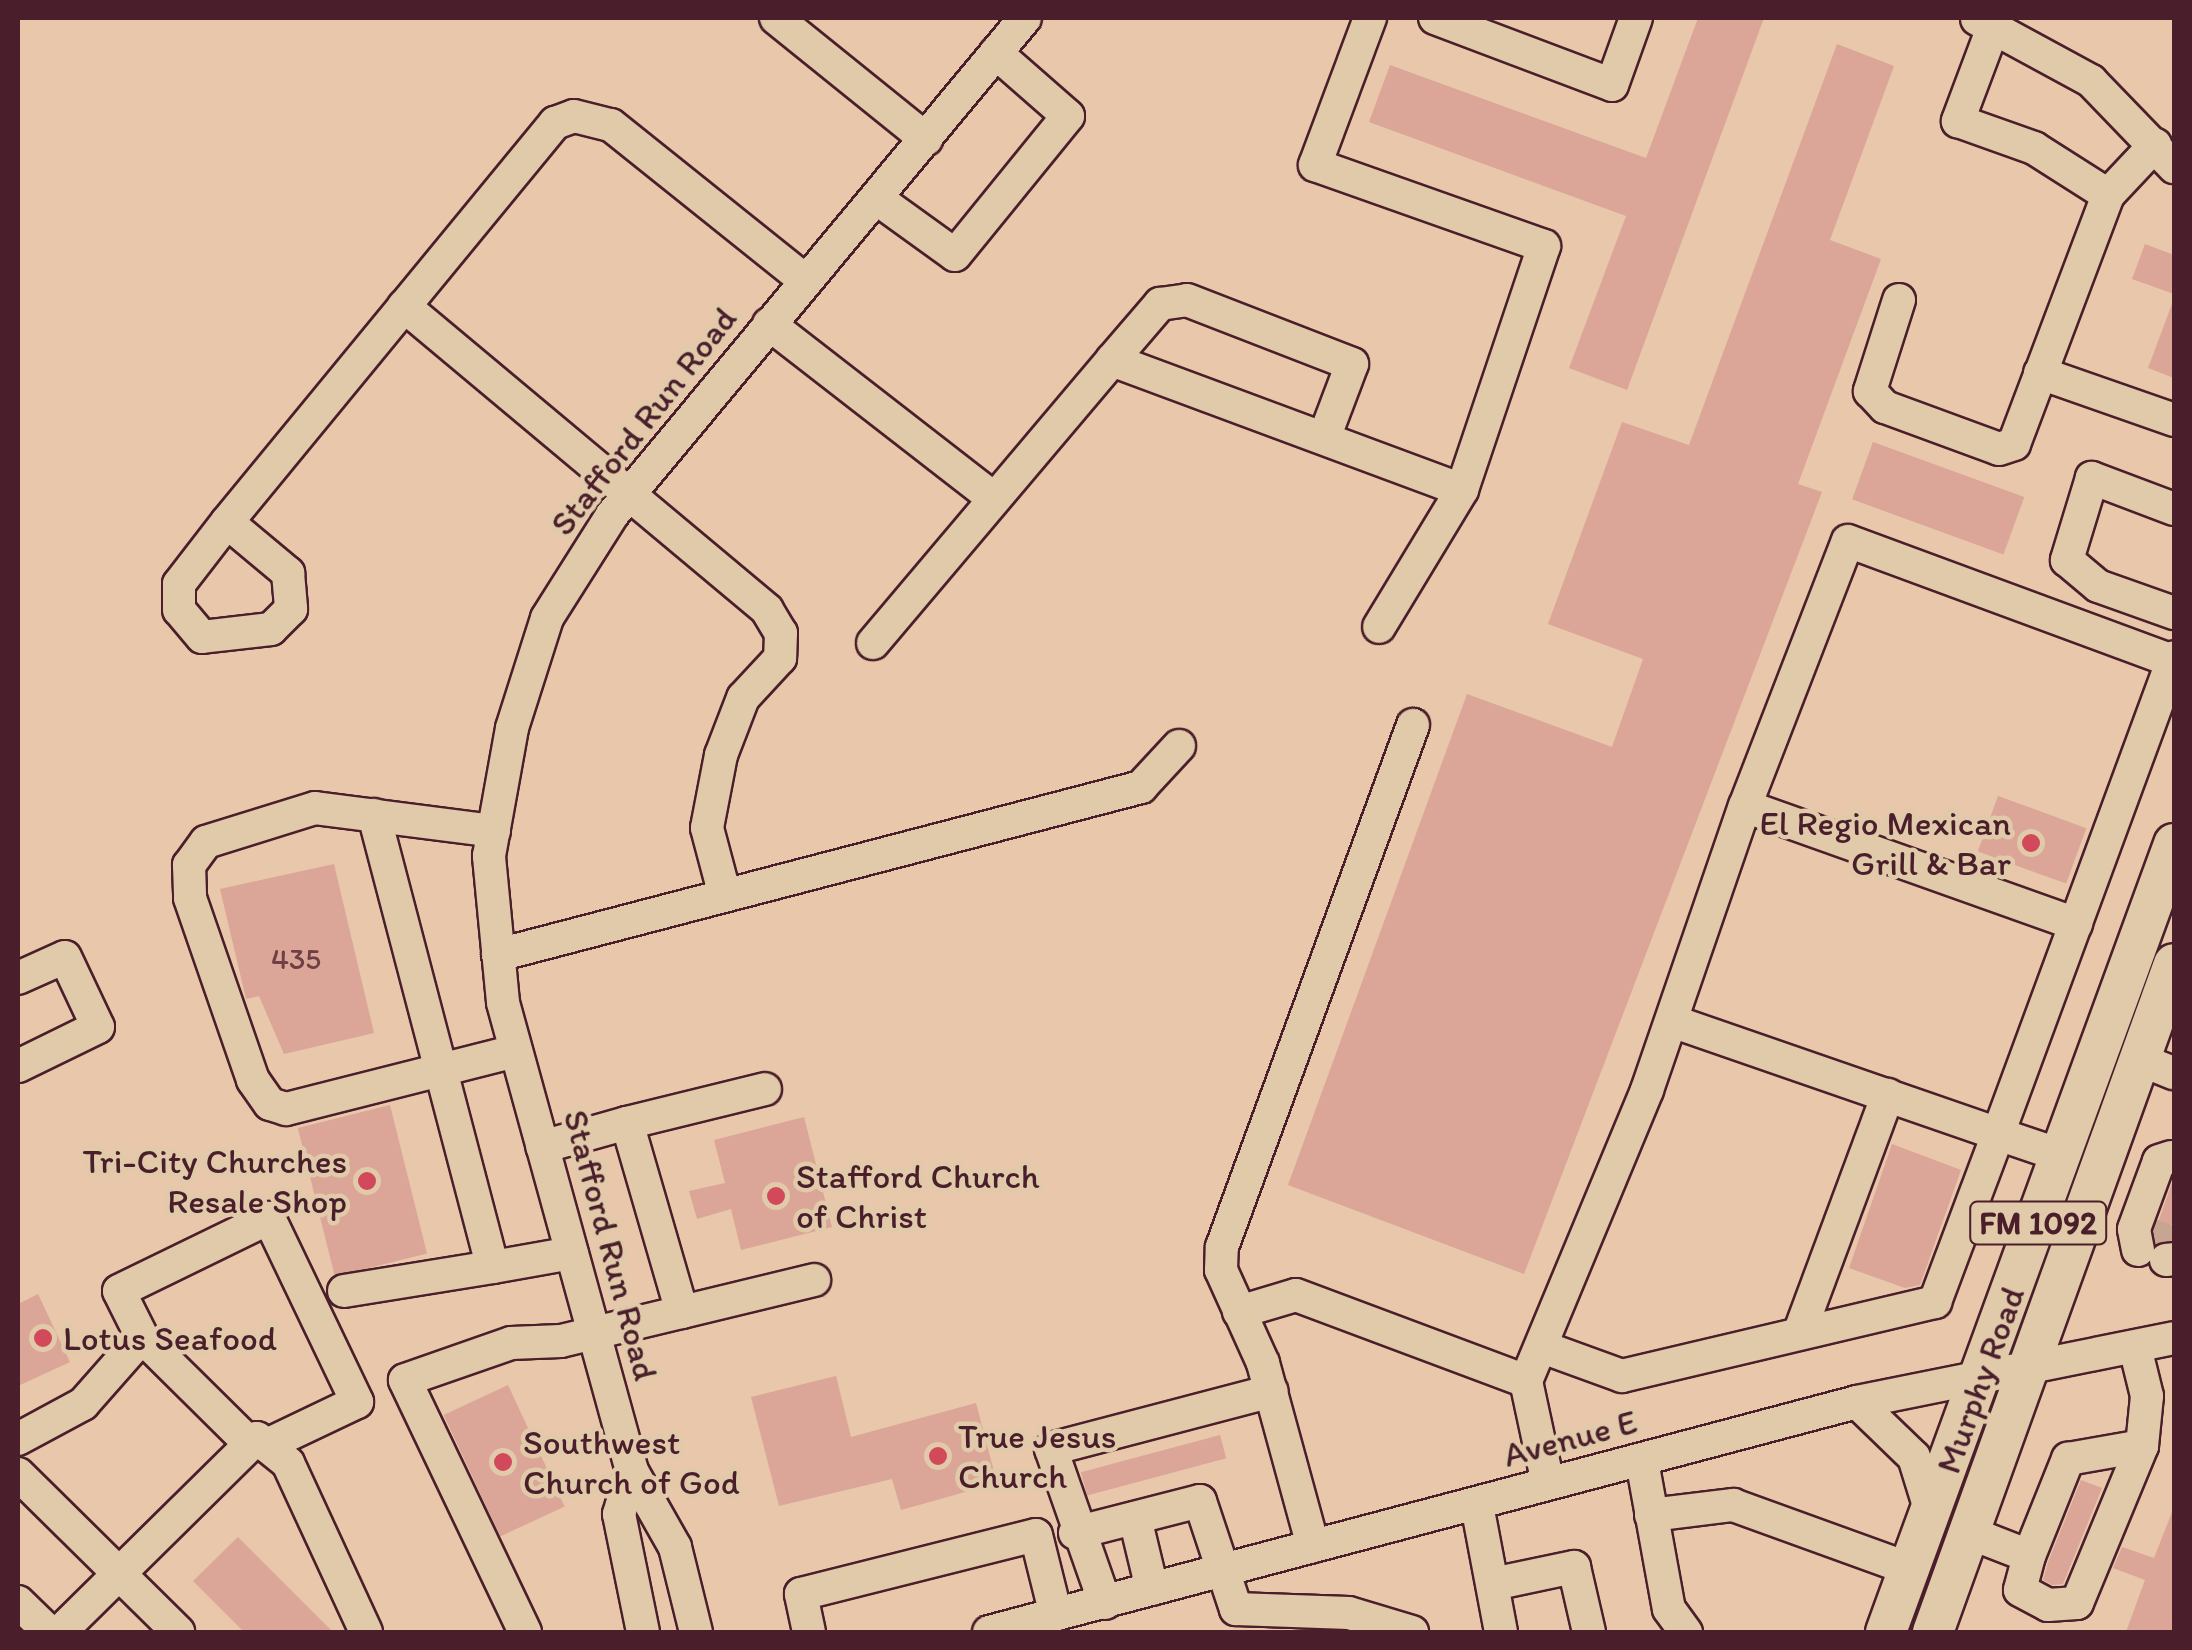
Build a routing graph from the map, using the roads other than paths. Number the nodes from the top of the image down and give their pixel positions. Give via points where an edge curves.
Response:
1 (776, 18) edge
2 (1025, 18) edge
3 (1370, 18) edge
4 (1435, 18) edge
5 (1636, 18) edge
6 (1984, 21) edge
7 (996, 53) junction
8 (926, 139) junction
9 (2165, 156) edge
10 (2108, 195) junction
11 (876, 198) junction
12 (806, 280) junction
13 (1899, 300) dead end
14 (404, 306) junction
15 (769, 324) junction
16 (1112, 360) junction
17 (2040, 373) junction
18 (2174, 420) edge
19 (1324, 438) junction
20 (1462, 490) junction
21 (627, 496) junction
22 (990, 496) junction
23 (2174, 509) edge
24 (227, 522) dead end
25 (2174, 612) edge
26 (1379, 627) dead end
27 (873, 643) dead end
28 (2174, 659) edge
29 (1413, 726) dead end
30 (2162, 732) edge
31 (1179, 746) dead end
32 (1746, 806) junction
33 (374, 815) junction
34 (494, 831) junction
35 (2174, 844) edge
36 (724, 892) junction
37 (2174, 914) edge
38 (2076, 924) junction
39 (498, 955) junction
40 (18, 978) edge
41 (2169, 981) edge
42 (1672, 1021) junction
43 (516, 1051) junction
44 (18, 1066) edge
45 (2158, 1066) edge
46 (440, 1070) junction
47 (765, 1088) dead end
48 (1888, 1095) junction
49 (627, 1122) junction
50 (1998, 1134) junction
51 (2112, 1140) junction
52 (542, 1147) junction
53 (2062, 1156) junction
54 (2082, 1224) junction
55 (2158, 1245) edge
56 (572, 1253) junction
57 (493, 1267) junction
58 (814, 1280) dead end
59 (344, 1291) dead end
60 (682, 1312) junction
61 (1240, 1312) junction
62 (1800, 1331) junction
63 (593, 1332) junction
64 (142, 1337) junction
65 (2174, 1338) edge
66 (2135, 1347) junction
67 (1545, 1348) junction
68 (2031, 1369) junction
69 (1982, 1376) junction
70 (1526, 1382) junction
71 (1272, 1391) junction
72 (1857, 1402) junction
73 (18, 1439) edge
74 (258, 1442) junction
75 (2142, 1446) junction
76 (1642, 1460) junction
77 (632, 1471) junction
78 (18, 1474) edge
79 (1548, 1484) junction
80 (1476, 1505) junction
81 (1931, 1512) junction
82 (1651, 1515) junction
83 (1135, 1518) junction
84 (1075, 1533) junction
85 (1970, 1533) junction
86 (1313, 1546) junction
87 (2029, 1556) junction
88 (1910, 1569) junction
89 (1220, 1571) junction
90 (118, 1575) junction
91 (1493, 1584) junction
92 (1152, 1589) junction
93 (18, 1602) edge
94 (1105, 1602) junction
95 (1056, 1616) junction
96 (1231, 1621) edge
97 (1003, 1631) edge
98 (49, 1632) edge
99 (60, 1632) edge
100 (178, 1632) edge
101 (366, 1632) edge
102 (525, 1632) edge
103 (643, 1632) edge
104 (696, 1632) edge
105 (809, 1632) edge
106 (1412, 1632) edge
107 (1500, 1632) edge
108 (1588, 1632) edge
109 (1686, 1632) edge
110 (1886, 1632) edge
111 (1933, 1632) edge

1 - 8 street
2 - 7 street, Stafford Run Road
3 - 20 street via 1315,165 1544,246
4 - 5 street via 1612,85
6 - 9 street via 2091,81
6 - 10 street via 1958,121 2034,148
7 - 8 street, Stafford Run Road
7 - 11 street via 1068,116 955,256
8 - 11 street, Stafford Run Road
9 - 10 street
10 - 17 street
11 - 12 street, Stafford Run Road
12 - 14 street via 612,125 574,116 554,123
12 - 15 street, Stafford Run Road
13 - 17 street via 1870,391 1885,407 1999,449 2014,444
14 - 21 street
14 - 24 street
15 - 21 street, Stafford Run Road
15 - 22 street
16 - 19 street
16 - 19 street via 1160,304 1187,300 1352,364
16 - 22 street
17 - 18 street
19 - 20 street
20 - 26 street
21 - 34 street, Stafford Run Road via 546,618 512,728
21 - 36 street via 767,610 781,633 780,658 743,698 721,756 707,828
22 - 27 street
23 - 25 street via 2092,478 2069,544 2074,573
28 - 30 street
28 - 32 street via 1848,541
29 - 61 street via 1222,1247
30 - 38 street
31 - 36 street via 1141,787
32 - 38 street
32 - 42 street
33 - 34 street
33 - 46 street
33 - 46 street via 316,808 206,842 189,865 190,898 252,1080 270,1104 286,1109
34 - 39 street, Stafford Run Road
35 - 53 main road, Murphy Road / FM 1092
36 - 39 street
37 - 41 main road via 2159,957
38 - 50 street
39 - 43 street, Stafford Run Road
40 - 44 street via 65,957 98,1027
41 - 45 main road, Murphy Road / FM 1092
42 - 48 street
42 - 67 street
43 - 46 street
43 - 52 street, Stafford Run Road
45 - 51 main road, Murphy Road / FM 1092
46 - 57 street
47 - 49 street
48 - 50 street
48 - 62 street
49 - 52 street
49 - 60 street
50 - 53 street
50 - 62 street via 1935,1302
51 - 54 main road, Murphy Road / FM 1092
51 - 55 street via 2160,1172
52 - 56 street, Stafford Run Road
53 - 69 main road, Murphy Road / FM 1092
54 - 55 street
54 - 68 main road, Murphy Road / FM 1092
56 - 57 street
56 - 63 street, Stafford Run Road
57 - 59 street
58 - 60 street
60 - 63 street
61 - 70 street via 1296,1296
61 - 71 street
62 - 67 street via 1622,1376
63 - 77 street, Stafford Run Road
63 - 102 street via 510,1343 405,1380
64 - 73 street via 82,1404
64 - 74 street
64 - 74 street via 119,1291 268,1218 357,1402
65 - 66 street, Avenue E
66 - 68 street, Avenue E
66 - 75 street via 2146,1396
67 - 70 street
68 - 69 street, Avenue E
68 - 85 main road, Murphy Road / FM 1092
69 - 72 street, Avenue E
69 - 81 main road, Murphy Road / FM 1092
70 - 79 street
71 - 84 street via 1051,1448
71 - 86 street
72 - 76 street, Avenue E
72 - 81 street via 1914,1457
74 - 90 street
74 - 101 street
75 - 87 street via 2068,1459
75 - 87 street via 2077,1603 2048,1605 2020,1590
76 - 79 street, Avenue E
76 - 82 street
77 - 103 street, Stafford Run Road via 619,1514
77 - 104 street, Stafford Run Road via 675,1548
78 - 90 street
79 - 80 street, Avenue E
80 - 86 street, Avenue E
80 - 91 street
81 - 88 main road, Murphy Road / FM 1092
82 - 88 street via 1733,1505
82 - 109 street via 1669,1610
83 - 84 street
83 - 89 street via 1200,1501
83 - 92 street
84 - 94 street
85 - 87 street
85 - 111 main road, Murphy Road / FM 1092
86 - 89 street, Avenue E
88 - 110 main road, Murphy Road / FM 1092
89 - 92 street, Avenue E
89 - 96 street
90 - 99 street
90 - 100 street
91 - 107 street
91 - 108 street via 1574,1567
92 - 94 street, Avenue E
93 - 98 street
94 - 95 street, Avenue E
95 - 97 street, Avenue E
95 - 105 street via 1036,1536 801,1594
96 - 106 street via 1349,1612

